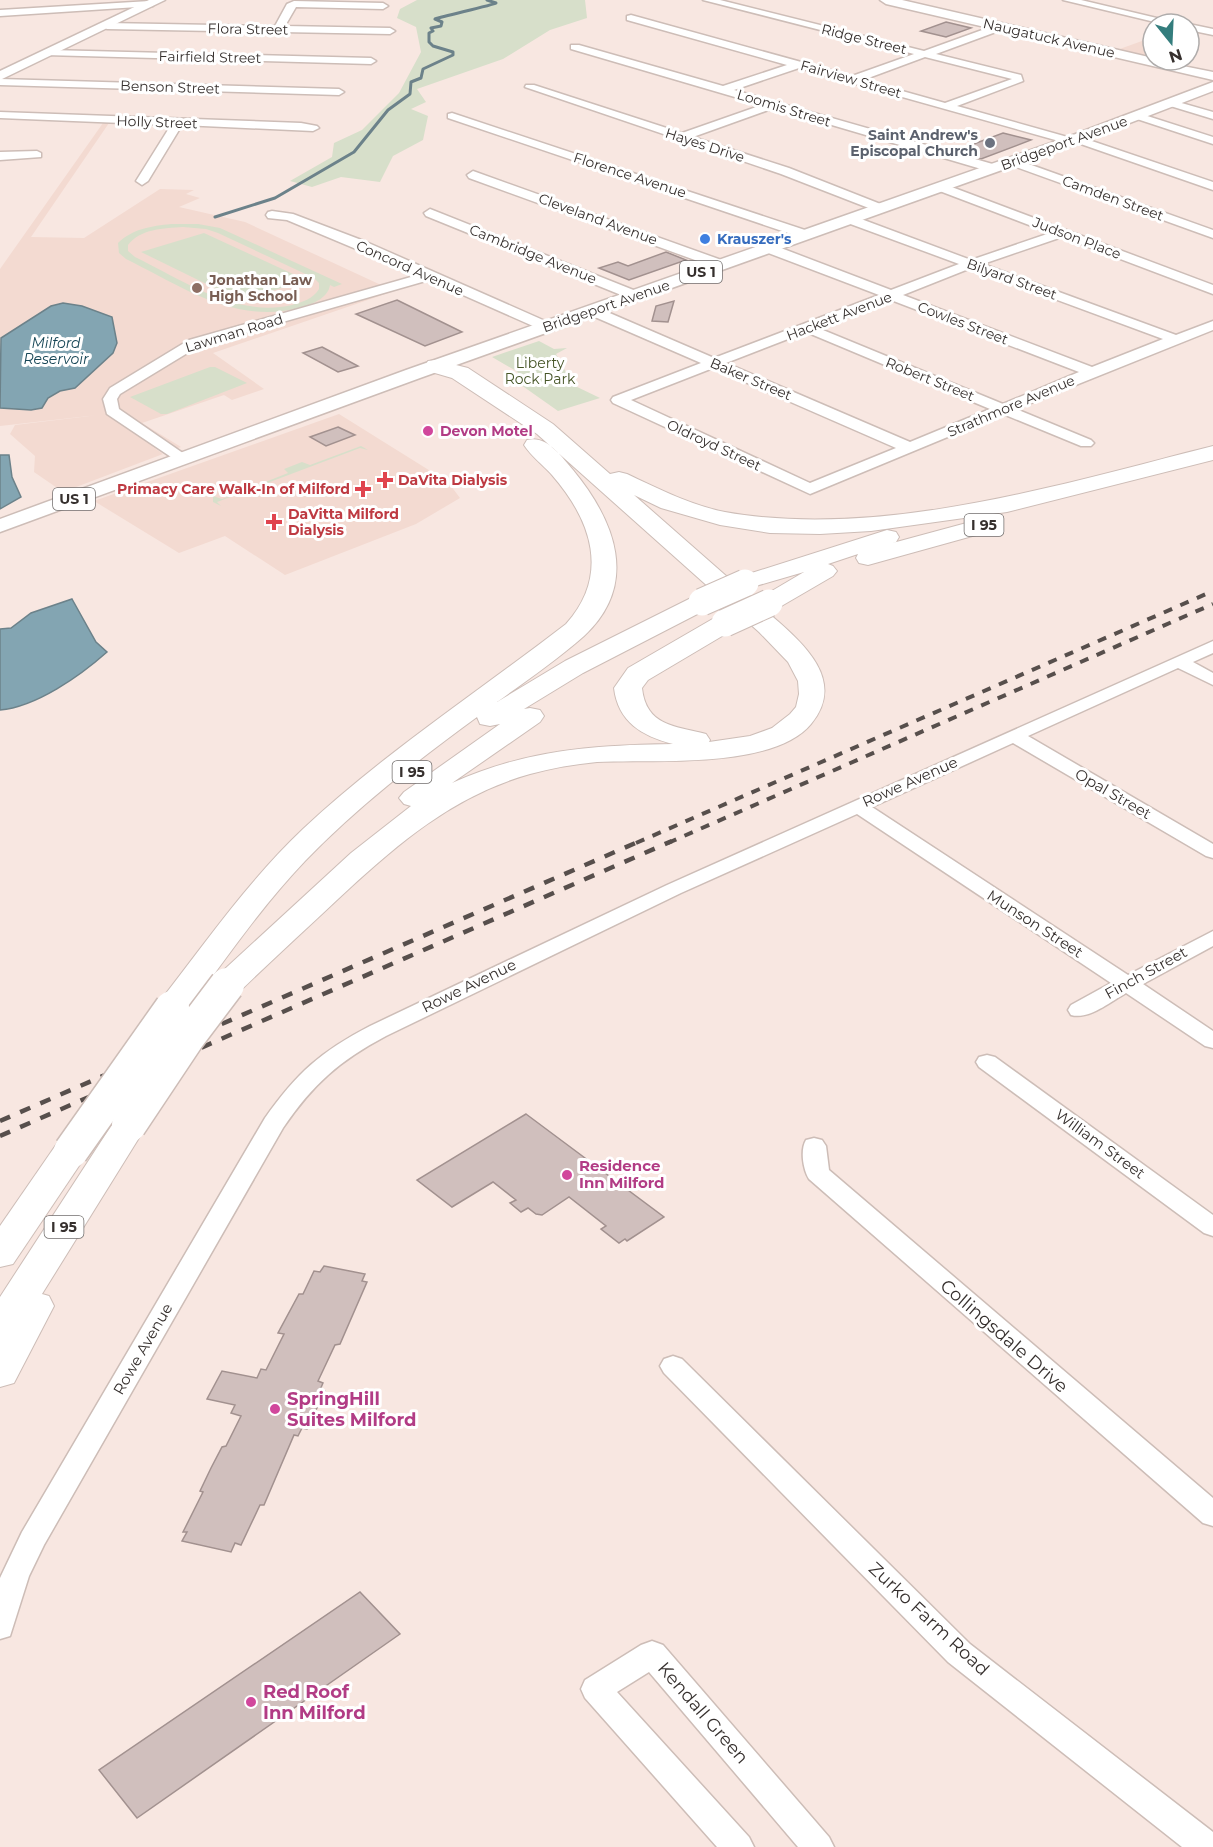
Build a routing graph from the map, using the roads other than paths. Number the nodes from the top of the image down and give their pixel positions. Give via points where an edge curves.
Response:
1 (45, 0) edge
2 (708, 0) edge
3 (886, 0) edge
4 (1068, 0) edge
5 (155, 2) edge
6 (383, 6) dead end
7 (55, 10) junction
8 (0, 13) edge
9 (1141, 16) edge
10 (631, 18) dead end
11 (106, 26) junction
12 (1000, 27) junction
13 (278, 30) junction
14 (390, 31) dead end
15 (289, 45) junction
16 (575, 47) dead end
17 (50, 53) junction
18 (926, 54) junction
19 (371, 61) dead end
20 (798, 65) junction
21 (0, 76) edge
22 (1213, 76) edge
23 (852, 80) junction
24 (0, 82) edge
25 (263, 82) junction
26 (1213, 86) edge
27 (530, 87) dead end
28 (723, 90) junction
29 (339, 92) dead end
30 (1171, 103) junction
31 (772, 105) junction
32 (946, 106) junction
33 (0, 115) edge
34 (452, 116) dead end
35 (1138, 116) junction
36 (1213, 116) edge
37 (178, 123) junction
38 (313, 129) dead end
39 (682, 137) junction
40 (1073, 140) junction
41 (1213, 141) edge
42 (37, 155) dead end
43 (0, 156) edge
44 (1012, 162) junction
45 (992, 168) junction
46 (473, 175) dead end
47 (142, 181) dead end
48 (1213, 186) edge
49 (941, 187) junction
50 (879, 208) junction
51 (430, 213) dead end
52 (272, 215) dead end
53 (849, 219) junction
54 (1061, 232) junction
55 (1213, 234) edge
56 (807, 235) junction
57 (768, 248) junction
58 (971, 264) junction
59 (722, 265) junction
60 (428, 276) junction
61 (1213, 290) edge
62 (892, 295) junction
63 (636, 296) junction
64 (593, 311) junction
65 (1213, 325) edge
66 (547, 327) junction
67 (807, 328) junction
68 (1175, 339) junction
69 (714, 363) junction
70 (436, 366) junction
71 (1092, 372) junction
72 (618, 400) joint
73 (488, 407) junction
74 (1003, 409) junction
75 (545, 429) junction
76 (1086, 443) dead end
77 (910, 448) junction
78 (1213, 453) edge
79 (182, 458) junction
80 (1213, 467) edge
81 (810, 489) joint
82 (1028, 500) junction
83 (0, 526) edge
84 (758, 594) junction
85 (714, 613) junction
86 (1213, 646) edge
87 (1178, 662) junction
88 (1213, 680) edge
89 (1014, 736) junction
90 (858, 806) junction
91 (1213, 852) edge
92 (1213, 937) edge
93 (1127, 983) junction
94 (227, 985) junction
95 (172, 1008) junction
96 (1079, 1010) dead end
97 (1213, 1041) edge
98 (987, 1062) dead end
99 (814, 1146) dead end
100 (76, 1165) junction
101 (1213, 1227) edge
102 (0, 1233) edge
103 (0, 1254) edge
104 (0, 1329) edge
105 (673, 1365) dead end
106 (0, 1372) edge
107 (1213, 1515) edge
108 (0, 1627) edge
109 (738, 1847) edge
110 (818, 1847) edge
111 (1207, 1847) edge

1 - 7 street
2 - 18 street, Ridge Street
3 - 12 main road, Naugatuck Avenue
4 - 9 street
5 - 7 street
5 - 11 main road
6 - 13 street via 294,4
7 - 8 street
10 - 20 street, Fairview Street
11 - 13 street, Flora Street
11 - 17 main road
12 - 18 street
12 - 22 main road, Naugatuck Avenue
13 - 15 street, Flora Street
14 - 15 street, Flora Street
15 - 17 street, Fairfield Street
15 - 19 street, Fairfield Street
15 - 25 street
16 - 28 street, Loomis Street
17 - 21 main road
18 - 23 street
18 - 32 street, Ridge Street via 1017,77 1018,81
20 - 23 street, Fairview Street
20 - 28 street
23 - 32 street, Fairview Street
24 - 25 street, Benson Street
25 - 29 street, Benson Street
26 - 30 main road, Bridgeport Avenue / US 1
27 - 39 street, Hayes Drive
28 - 31 street, Loomis Street
30 - 35 main road, Bridgeport Avenue / US 1
30 - 36 street
31 - 39 street
31 - 45 street, Loomis Street
32 - 40 street, Fairview Street
33 - 37 street, Holly Street
34 - 56 street, Florence Avenue
35 - 40 main road, Bridgeport Avenue / US 1
35 - 41 street
37 - 38 street, Holly Street
37 - 47 street
39 - 50 street, Hayes Drive
40 - 44 main road, Bridgeport Avenue / US 1
40 - 48 street, Fairview Street
42 - 43 street
44 - 45 main road, Bridgeport Avenue / US 1
44 - 55 street, Camden Street
45 - 49 main road, Bridgeport Avenue / US 1
46 - 59 street, Cleveland Avenue
49 - 50 main road, Bridgeport Avenue / US 1
49 - 54 street, Judson Place
50 - 53 main road, Bridgeport Avenue / US 1
51 - 63 street, Cambridge Avenue
52 - 60 street, Concord Avenue via 289,217 359,244
53 - 56 main road, Bridgeport Avenue / US 1
53 - 58 street, Bilyard Street
54 - 58 street, Hackett Avenue
54 - 61 street, Judson Place
56 - 57 main road, Bridgeport Avenue / US 1
57 - 59 main road, Bridgeport Avenue / US 1
57 - 62 street, Cowles Street
58 - 62 street, Hackett Avenue
58 - 68 street, Bilyard Street
59 - 63 main road, Bridgeport Avenue / US 1
60 - 66 street, Concord Avenue
60 - 79 street, Lawman Road via 185,347 115,391 110,399 112,411
62 - 67 street, Hackett Avenue
62 - 71 street, Cowles Street
63 - 64 main road, Bridgeport Avenue / US 1
64 - 66 main road, Bridgeport Avenue / US 1
64 - 69 street, Baker Street
65 - 68 street, Strathmore Avenue
66 - 70 main road, Bridgeport Avenue / US 1
67 - 69 street, Hackett Avenue
67 - 74 street, Robert Street
68 - 71 street, Strathmore Avenue
69 - 72 street, Hackett Avenue
69 - 77 street, Baker Street
70 - 73 highway via 445,378
70 - 75 highway via 460,373
70 - 79 main road, Bridgeport Avenue / US 1
71 - 74 street, Strathmore Avenue
72 - 81 street, Oldroyd Street
73 - 85 highway via 542,441 616,501 760,631 785,657 797,682 799,691 787,716 753,736 695,740 662,732 643,722 629,706 628,688 638,674
73 - 95 highway via 557,466 584,504 600,536 605,562 603,584 594,606 575,630 414,751 315,834 254,900
74 - 76 street, Robert Street
74 - 77 street, Strathmore Avenue
75 - 82 highway via 651,497 735,521 779,527 857,527
75 - 94 highway via 796,653 812,687 812,698 802,719 780,736 750,746 574,757 525,766 480,781 445,798 378,845
77 - 81 street, Strathmore Avenue
78 - 82 highway, I 95
79 - 83 main road, Bridgeport Avenue / US 1
80 - 84 highway, I 95 via 921,541
82 - 84 highway, I 95 via 833,553
84 - 85 highway, bridge
85 - 94 highway, I 95 via 573,689 452,769 317,884
85 - 95 highway, I 95 via 625,640 538,687 397,783 288,879 230,938
86 - 87 street, Rowe Avenue
87 - 88 street
87 - 89 street, Rowe Avenue
89 - 90 street, Rowe Avenue
89 - 91 street, Opal Street
90 - 93 street, Munson Street
90 - 108 street, Rowe Avenue via 438,1001 348,1047 297,1090 273,1124 32,1540 15,1576
92 - 93 street, Finch Street
93 - 96 street, Finch Street
93 - 97 street, Munson Street
94 - 100 highway, I 95, bridge via 129,1125
95 - 100 highway, I 95, bridge
98 - 101 street, William Street
99 - 107 street, Collingsdale Drive via 817,1173
100 - 102 highway
100 - 103 highway, I 95
100 - 104 highway, I 95
100 - 106 highway via 45,1286
105 - 111 street, Zurko Farm Road via 959,1653
109 - 110 street, Kendall Green via 596,1689 652,1654

